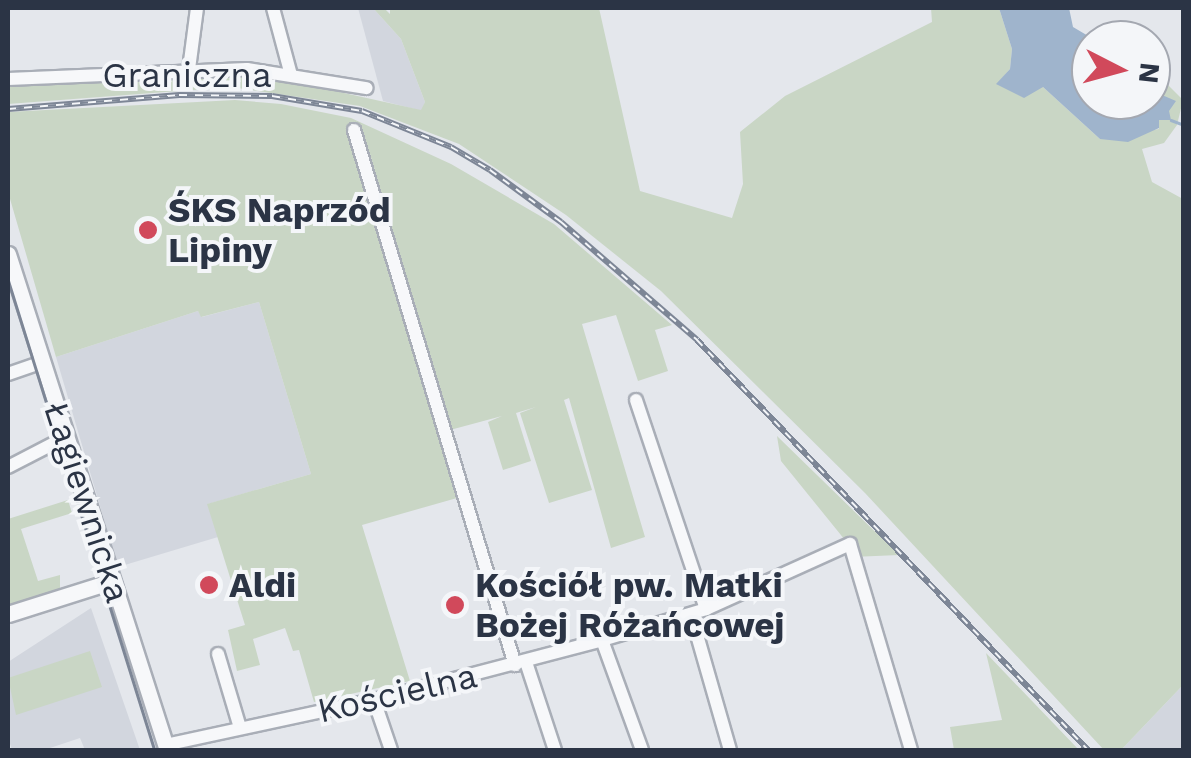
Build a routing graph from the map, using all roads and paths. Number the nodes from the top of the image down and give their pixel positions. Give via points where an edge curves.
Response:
1 (197, 8) edge
2 (272, 8) edge
3 (189, 69) junction
4 (291, 75) junction
5 (8, 79) edge
6 (366, 88) dead end
7 (354, 130) dead end
8 (8, 254) edge
9 (42, 362) junction
10 (8, 374) edge
11 (636, 400) dead end
12 (66, 437) junction
13 (8, 467) edge
14 (112, 582) junction
15 (706, 609) junction
16 (8, 614) edge
17 (691, 614) junction
18 (602, 640) junction
19 (218, 654) dead end
20 (521, 663) junction
21 (374, 700) junction
22 (240, 728) junction
23 (166, 748) edge
24 (391, 750) edge
25 (556, 750) edge
26 (642, 750) edge
27 (730, 750) edge
28 (911, 750) edge

1 - 3 street
2 - 4 street
3 - 4 street, Graniczna
3 - 5 street, Graniczna
4 - 6 street, Graniczna
7 - 20 street
8 - 9 street, Łagiewnicka
9 - 10 street
9 - 12 street, Łagiewnicka
11 - 15 street
12 - 13 street
12 - 14 street, Łagiewnicka
14 - 16 street
14 - 23 street, Łagiewnicka
15 - 17 street, Kościelna
15 - 28 street, Kościelna via 850,544
17 - 18 street, Kościelna
17 - 27 street
18 - 20 street, Kościelna
18 - 26 street
19 - 22 street
20 - 21 street, Kościelna
20 - 25 street
21 - 22 street, Kościelna
21 - 24 street
22 - 23 street, Kościelna

